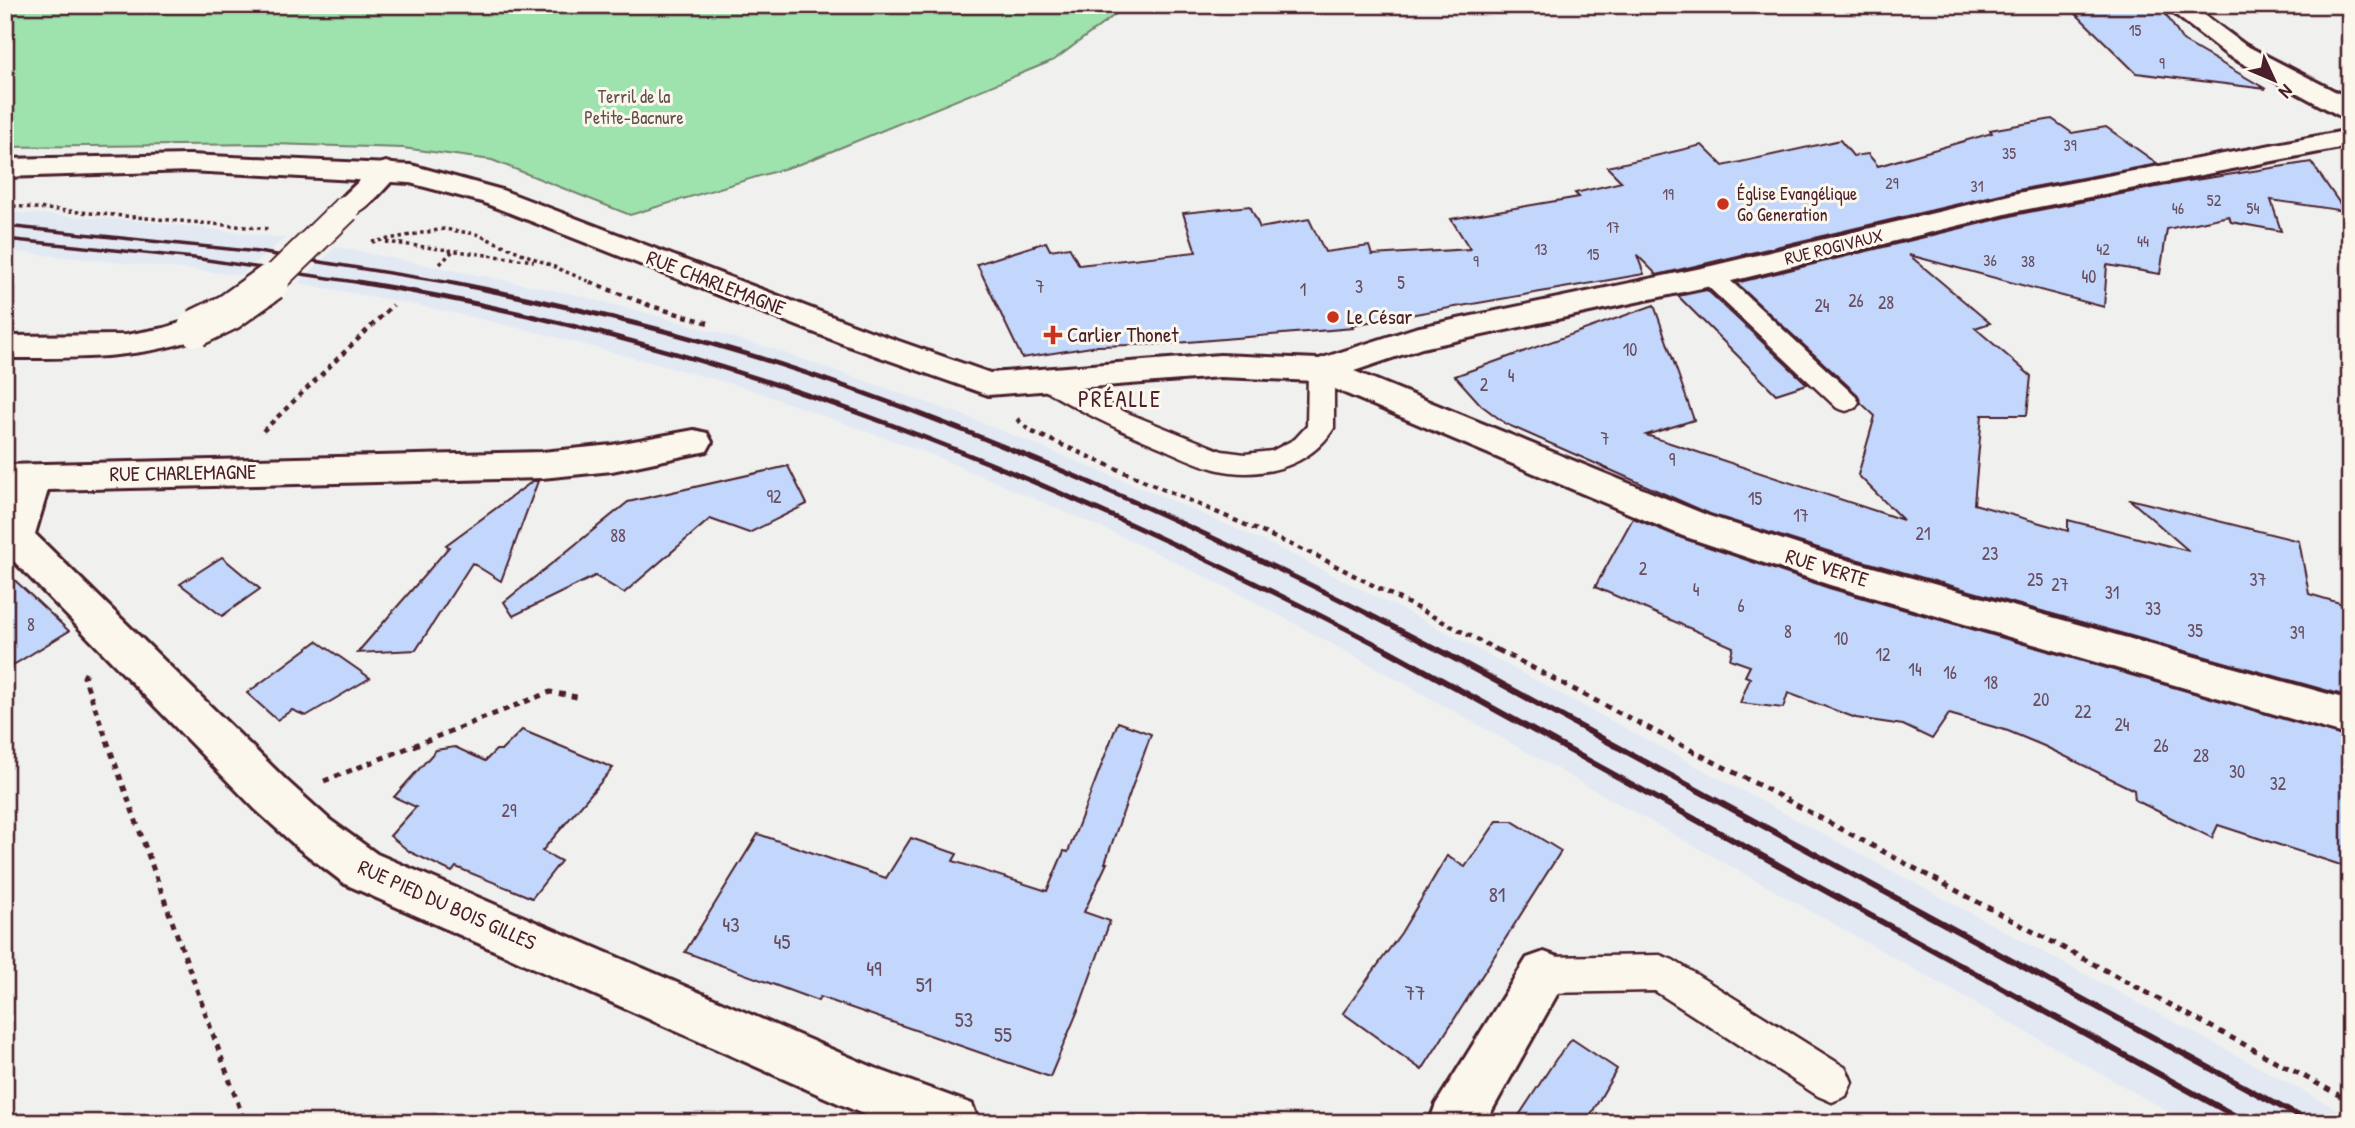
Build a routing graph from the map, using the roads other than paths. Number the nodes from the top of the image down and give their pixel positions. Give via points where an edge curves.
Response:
1 (2175, 5) edge
2 (2350, 110) edge
3 (2350, 138) edge
4 (5, 168) edge
5 (386, 172) junction
6 (1711, 276) junction
7 (5, 347) edge
8 (1388, 347) junction
9 (1321, 370) junction
10 (1048, 381) junction
11 (1846, 402) dead end
12 (1407, 404) junction
13 (694, 442) dead end
14 (20, 478) edge
15 (2350, 718) edge
16 (1544, 975) joint
17 (1832, 1082) dead end
18 (953, 1123) edge
19 (1455, 1123) edge

1 - 2 street via 2236,50
3 - 6 street, RUE ROGIVAUX via 2018,201
4 - 5 street, RUE CHARLEMAGNE via 189,163
5 - 7 street, bridge via 263,290 196,328 172,338 108,347
5 - 10 street, RUE CHARLEMAGNE via 411,174 492,196 988,384
6 - 8 street, RUE ROGIVAUX
6 - 11 lane
8 - 9 street, RUE ROGIVAUX
8 - 12 street via 1381,364 1389,384
9 - 10 street, RUE CHARLEMAGNE via 1220,366
9 - 10 lane via 1320,428 1305,446 1277,460 1245,464 1218,460 1111,416
9 - 12 street, RUE VERTE
12 - 15 street, RUE VERTE via 1696,526 1830,570
13 - 14 street, RUE CHARLEMAGNE via 612,458 542,465
14 - 18 street, RUE PIED DU BOIS GILLES via 15,538 279,803 331,849 361,869
16 - 17 lane via 1660,973
16 - 19 street

